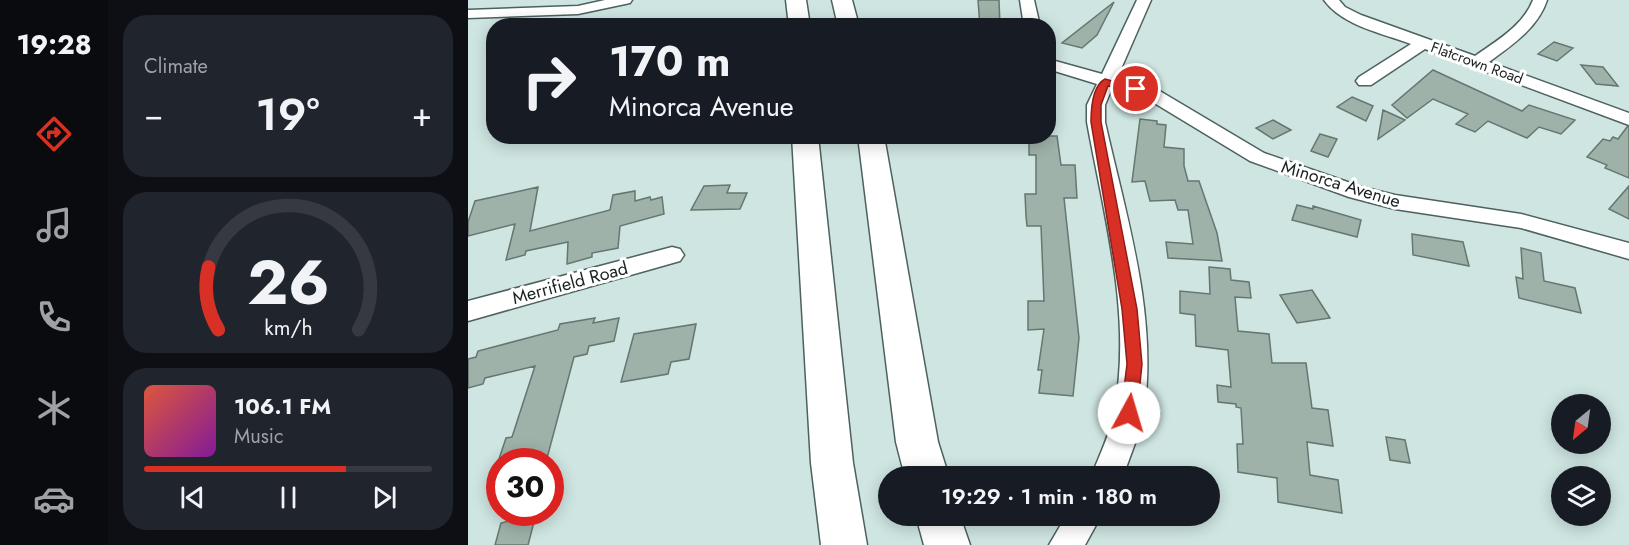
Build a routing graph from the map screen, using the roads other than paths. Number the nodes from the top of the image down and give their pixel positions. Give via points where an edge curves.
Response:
1 (625, 0) edge
2 (796, 0) edge
3 (842, 0) edge
4 (1027, 0) edge
5 (1144, 0) edge
6 (1331, 0) edge
7 (1540, 0) edge
8 (468, 14) edge
9 (799, 18) edge
10 (847, 18) edge
11 (1030, 18) edge
12 (1424, 43) junction
13 (1477, 63) junction
14 (1056, 67) edge
15 (1365, 81) dead end
16 (1105, 82) junction
17 (1629, 118) edge
18 (806, 144) edge
19 (872, 144) edge
20 (1629, 251) edge
21 (672, 255) dead end
22 (468, 311) edge
23 (924, 466) edge
24 (1111, 466) edge
25 (942, 526) edge
26 (844, 545) edge
27 (947, 545) edge

1 - 8 street via 578,10
2 - 9 highway
3 - 10 highway
4 - 11 street
5 - 16 street
6 - 12 street, Flatcrown Road via 1356,18
7 - 13 street via 1529,20
12 - 13 street, Flatcrown Road
12 - 15 street
13 - 17 street, Flatcrown Road
14 - 16 street, Minorca Avenue
16 - 20 street, Minorca Avenue via 1152,94 1257,157 1344,188 1395,202 1521,221
16 - 24 street via 1096,105 1096,122 1122,256 1135,364 1129,413
18 - 26 highway via 832,463
19 - 23 highway
21 - 22 street, Merrifield Road
25 - 27 highway

